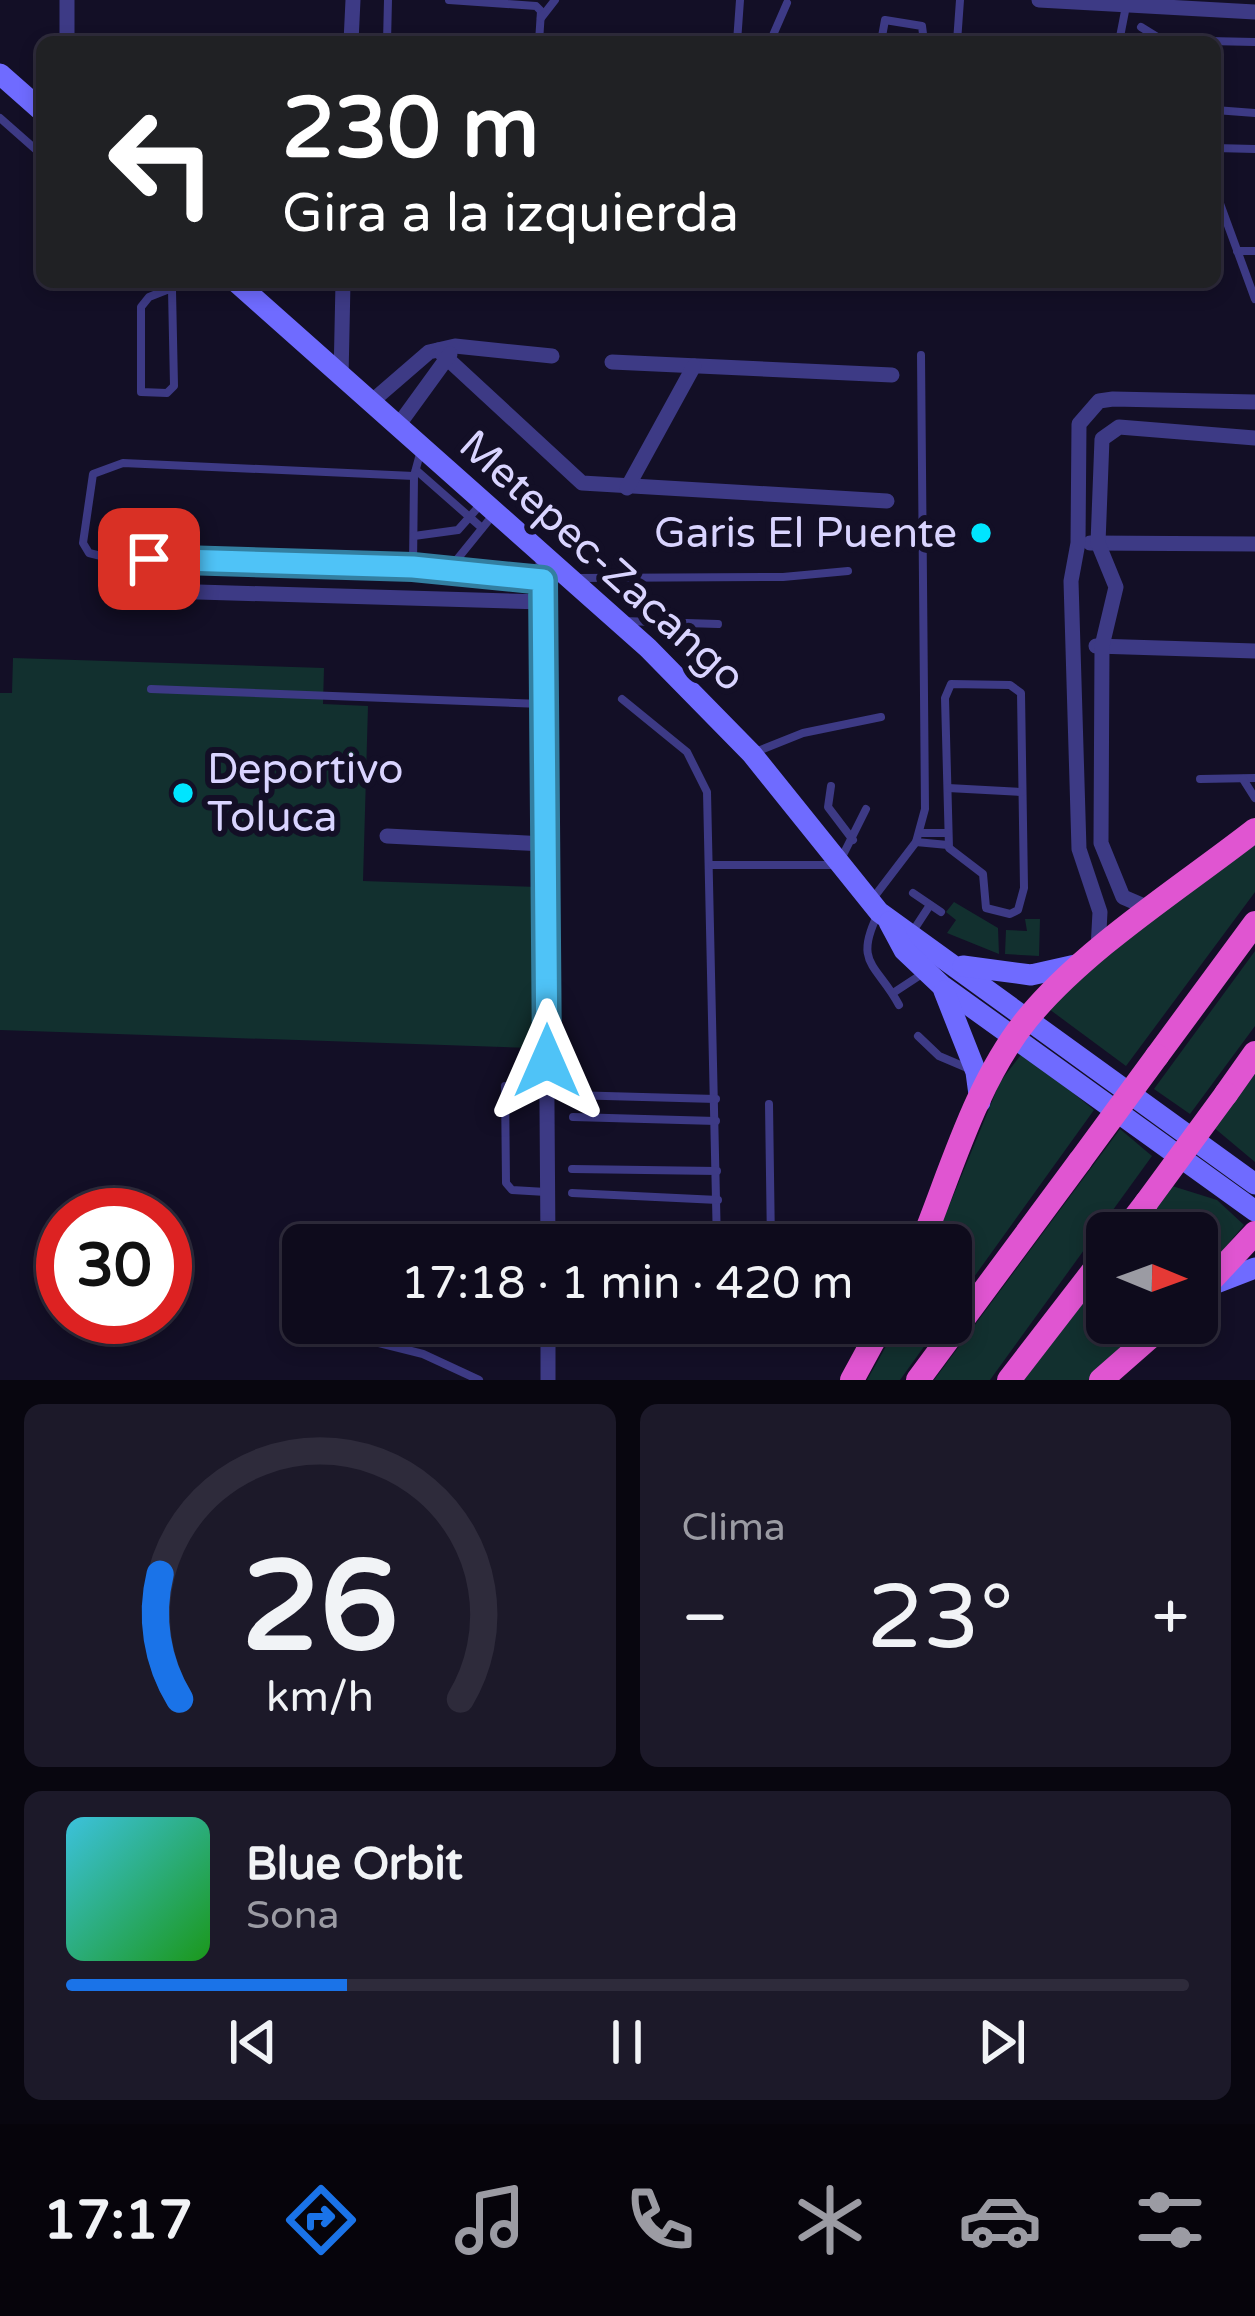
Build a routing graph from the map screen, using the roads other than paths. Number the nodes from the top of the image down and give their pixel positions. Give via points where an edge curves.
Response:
1 (67, 0) edge
2 (353, 0) edge
3 (388, 0) edge
4 (449, 0) edge
5 (555, 0) edge
6 (740, 0) edge
7 (960, 0) edge
8 (1039, 0) edge
9 (787, 3) dead end
10 (1126, 5) junction
11 (1255, 12) edge
12 (540, 20) junction
13 (1141, 27) dead end
14 (67, 36) edge
15 (351, 36) edge
16 (387, 36) edge
17 (539, 36) edge
18 (737, 36) edge
19 (773, 36) edge
20 (882, 36) edge
21 (923, 36) edge
22 (957, 36) edge
23 (1120, 36) edge
24 (1153, 36) edge
25 (1221, 41) edge
26 (1255, 42) edge
27 (0, 74) edge
28 (36, 106) edge
29 (1221, 110) edge
30 (1255, 112) edge
31 (0, 118) edge
32 (1221, 148) edge
33 (1255, 149) edge
34 (36, 150) edge
35 (1221, 206) edge
36 (1237, 250) junction
37 (1255, 251) edge
38 (176, 288) edge
39 (243, 288) edge
40 (343, 288) edge
41 (172, 290) junction
42 (1255, 299) edge
43 (446, 352) junction
44 (921, 355) dead end
45 (552, 356) dead end
46 (612, 362) dead end
47 (694, 366) junction
48 (407, 371) junction
49 (892, 375) dead end
50 (341, 378) junction
51 (428, 386) junction
52 (1255, 402) edge
53 (370, 403) junction
54 (1209, 404) junction
55 (397, 427) junction
56 (1208, 430) junction
57 (1255, 438) edge
58 (417, 464) junction
59 (627, 488) junction
60 (887, 500) dead end
61 (482, 515) junction
62 (414, 536) junction
63 (1078, 543) junction
64 (1098, 543) junction
65 (1255, 544) edge
66 (543, 556) junction
67 (413, 567) junction
68 (848, 571) dead end
69 (445, 574) junction
70 (567, 578) junction
71 (543, 580) junction
72 (165, 591) dead end
73 (543, 602) junction
74 (616, 620) junction
75 (718, 624) dead end
76 (1077, 646) junction
77 (1102, 646) junction
78 (1255, 651) edge
79 (151, 689) dead end
80 (622, 699) dead end
81 (544, 704) junction
82 (881, 716) dead end
83 (752, 754) junction
84 (1242, 777) junction
85 (1255, 778) edge
86 (1200, 779) dead end
87 (831, 786) dead end
88 (948, 788) junction
89 (1022, 792) junction
90 (1255, 798) edge
91 (866, 808) dead end
92 (1255, 830) edge
93 (387, 836) dead end
94 (918, 837) junction
95 (948, 839) junction
96 (853, 840) junction
97 (545, 844) junction
98 (1106, 864) junction
99 (712, 865) junction
100 (838, 865) junction
101 (1085, 878) junction
102 (913, 893) dead end
103 (1123, 897) junction
104 (930, 904) junction
105 (1154, 910) junction
106 (879, 912) junction
107 (941, 912) dead end
108 (1100, 912) junction
109 (1255, 923) edge
110 (910, 935) junction
111 (1092, 958) junction
112 (951, 962) junction
113 (933, 979) junction
114 (893, 993) junction
115 (899, 1004) dead end
116 (1021, 1028) junction
117 (918, 1036) dead end
118 (1255, 1054) edge
119 (976, 1072) junction
120 (506, 1086) dead end
121 (569, 1095) dead end
122 (716, 1099) junction
123 (980, 1102) junction
124 (769, 1104) dead end
125 (574, 1117) dead end
126 (716, 1121) junction
127 (572, 1168) dead end
128 (717, 1171) junction
129 (1255, 1184) edge
130 (547, 1192) junction
131 (572, 1193) dead end
132 (718, 1199) junction
133 (1255, 1211) edge
134 (1139, 1212) edge
135 (548, 1224) edge
136 (717, 1224) edge
137 (771, 1224) edge
138 (930, 1224) edge
139 (1255, 1233) edge
140 (1255, 1268) edge
141 (1218, 1273) edge
142 (1086, 1280) edge
143 (1218, 1284) edge
144 (383, 1344) edge
145 (548, 1344) edge
146 (872, 1344) edge
147 (1142, 1344) edge
148 (479, 1380) edge
149 (548, 1380) edge
150 (852, 1380) edge
151 (917, 1380) edge
152 (1009, 1380) edge
153 (1102, 1380) edge

1 - 14 street
2 - 15 street
3 - 16 lane
4 - 12 lane via 536,6
5 - 12 lane
6 - 18 lane
7 - 22 lane
8 - 10 street
9 - 19 lane
10 - 11 street
10 - 23 lane
12 - 17 lane
13 - 24 lane
20 - 21 lane via 885,20 922,26
25 - 26 lane
27 - 28 main road
29 - 30 lane
31 - 34 lane
32 - 33 lane
35 - 36 lane
36 - 37 lane
36 - 42 lane
38 - 41 lane
39 - 50 main road, Metepec-Zacango
40 - 50 street
41 - 41 lane via 174,386 141,392 141,307
43 - 45 street
43 - 48 street
43 - 51 street
43 - 59 street via 577,480
44 - 94 lane via 925,809
46 - 47 street
47 - 49 street
47 - 59 street
48 - 51 street
48 - 53 street
50 - 53 main road, Metepec-Zacango
51 - 55 street
52 - 54 street
53 - 55 main road, Metepec-Zacango
54 - 56 street
54 - 63 street via 1113,399 1088,410 1077,441
55 - 58 main road, Metepec-Zacango
56 - 57 street
56 - 64 street via 1120,427 1106,434
58 - 61 main road, Metepec-Zacango
58 - 62 lane
58 - 67 lane via 123,463 92,475 83,543 105,557
59 - 60 street
61 - 62 lane via 449,534
61 - 66 main road, Metepec-Zacango
61 - 69 lane
62 - 67 lane
63 - 64 street
63 - 76 street via 1071,581
64 - 65 street
64 - 77 street via 1116,587
66 - 70 main road, Metepec-Zacango
66 - 71 street
67 - 69 lane
68 - 70 lane
69 - 71 lane
70 - 74 main road, Metepec-Zacango
71 - 73 street
72 - 73 street
73 - 81 street
74 - 75 lane
74 - 83 main road, Metepec-Zacango
76 - 77 street
76 - 101 street
77 - 78 street
77 - 98 street
79 - 81 lane
80 - 99 lane via 681,745 701,772
81 - 97 street
82 - 83 lane via 802,733
83 - 100 main road, Metepec-Zacango
84 - 85 lane
84 - 86 lane
84 - 90 lane
87 - 96 lane via 828,807
88 - 89 lane
88 - 89 lane via 947,687 1010,685 1021,693
88 - 95 lane
89 - 95 lane via 1024,887 1016,912 986,908 983,874 952,855
91 - 96 lane
92 - 105 highway
93 - 97 street
94 - 95 lane
94 - 106 lane
96 - 100 lane
97 - 130 street
98 - 101 street
98 - 103 street
99 - 100 lane
99 - 122 lane
100 - 106 main road, Metepec-Zacango
101 - 108 street
102 - 104 lane
103 - 105 street
103 - 108 street
104 - 107 lane
104 - 110 lane
105 - 111 highway
106 - 110 main road, Metepec-Zacango
106 - 113 main road, Metepec-Zacango
106 - 114 lane via 866,937 866,960
108 - 111 street
109 - 151 highway, bridge
110 - 112 main road, Metepec-Zacango
111 - 112 main road via 1031,975
111 - 116 highway
112 - 116 main road, Metepec-Zacango
113 - 114 lane
113 - 116 main road, Metepec-Zacango
113 - 119 main road
114 - 115 lane
116 - 123 highway
116 - 129 main road
116 - 133 main road
117 - 119 lane
118 - 134 highway, bridge
119 - 123 main road
120 - 130 lane via 506,1184
121 - 122 lane
122 - 126 lane
123 - 138 highway
124 - 137 lane
125 - 126 lane
126 - 128 lane
127 - 128 lane
128 - 132 lane
130 - 135 street
131 - 132 lane
132 - 136 lane
139 - 141 highway
140 - 143 main road
142 - 152 highway
144 - 148 lane
145 - 149 street
146 - 150 highway
147 - 153 highway

